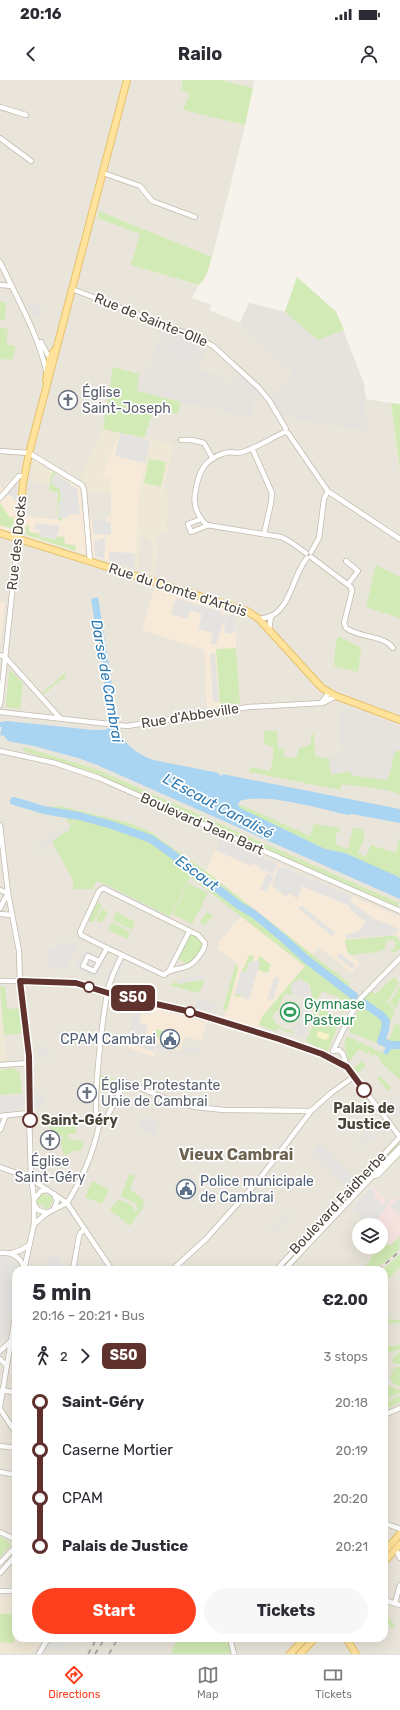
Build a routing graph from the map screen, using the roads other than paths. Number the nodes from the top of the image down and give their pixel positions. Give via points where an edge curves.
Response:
1 (127, 80) edge
2 (0, 107) edge
3 (26, 115) dead end
4 (0, 138) edge
5 (31, 161) dead end
6 (103, 173) junction
7 (195, 217) dead end
8 (0, 262) edge
9 (0, 285) edge
10 (12, 286) junction
11 (73, 288) junction
12 (34, 332) junction
13 (42, 354) junction
14 (52, 358) junction
15 (46, 370) junction
16 (45, 389) junction
17 (286, 432) junction
18 (181, 440) dead end
19 (252, 448) junction
20 (0, 452) edge
21 (29, 453) junction
22 (213, 459) junction
23 (24, 476) junction
24 (328, 492) junction
25 (0, 498) edge
26 (201, 519) junction
27 (208, 525) junction
28 (0, 529) edge
29 (0, 533) edge
30 (264, 534) junction
31 (18, 538) junction
32 (400, 539) edge
33 (309, 555) junction
34 (90, 561) junction
35 (346, 561) dead end
36 (348, 584) junction
37 (271, 616) junction
38 (259, 619) junction
39 (269, 630) junction
40 (393, 648) dead end
41 (0, 655) edge
42 (5, 657) junction
43 (329, 693) junction
44 (336, 696) junction
45 (320, 703) junction
46 (0, 705) edge
47 (0, 712) edge
48 (60, 718) junction
49 (400, 720) edge
50 (0, 751) edge
51 (0, 825) edge
52 (1, 837) edge
53 (0, 890) edge
54 (8, 893) junction
55 (0, 908) edge
56 (400, 911) edge
57 (0, 914) edge
58 (12, 915) junction
59 (189, 932) junction
60 (106, 948) junction
61 (122, 955) junction
62 (400, 958) edge
63 (99, 961) dead end
64 (169, 971) junction
65 (0, 981) edge
66 (20, 981) junction
67 (108, 993) junction
68 (339, 1039) junction
69 (332, 1052) junction
70 (322, 1054) junction
71 (343, 1054) junction
72 (335, 1061) junction
73 (29, 1062) junction
74 (0, 1065) edge
75 (347, 1067) junction
76 (355, 1076) junction
77 (311, 1111) junction
78 (29, 1114) junction
79 (6, 1115) junction
80 (0, 1116) edge
81 (99, 1126) junction
82 (394, 1128) junction
83 (400, 1129) edge
84 (0, 1130) edge
85 (400, 1137) edge
86 (400, 1146) edge
87 (400, 1152) edge
88 (0, 1167) edge
89 (372, 1176) junction
90 (31, 1178) junction
91 (49, 1191) junction
92 (73, 1192) junction
93 (56, 1195) junction
94 (34, 1199) junction
95 (66, 1203) junction
96 (34, 1204) junction
97 (54, 1209) junction
98 (46, 1213) junction
99 (34, 1224) junction
100 (84, 1230) junction
101 (29, 1244) junction
102 (0, 1252) edge
103 (12, 1253) junction
104 (23, 1266) edge
105 (25, 1266) edge
106 (74, 1266) edge
107 (109, 1266) edge
108 (176, 1266) edge
109 (280, 1266) edge
110 (288, 1266) edge
111 (12, 1335) edge
112 (10, 1342) junction
113 (0, 1351) edge
114 (0, 1359) edge
115 (6, 1365) junction
116 (2, 1390) junction
117 (12, 1391) edge
118 (0, 1408) edge
119 (400, 1408) edge
120 (388, 1413) edge
121 (12, 1426) edge
122 (0, 1446) edge
123 (12, 1448) edge
124 (0, 1472) edge
125 (12, 1474) edge
126 (388, 1525) edge
127 (400, 1529) edge
128 (0, 1532) edge
129 (400, 1534) edge
130 (12, 1538) edge
131 (398, 1547) edge
132 (388, 1548) edge
133 (12, 1550) edge
134 (388, 1558) edge
135 (400, 1558) edge
136 (12, 1560) edge
137 (0, 1563) edge
138 (0, 1572) edge
139 (400, 1585) edge
140 (1, 1591) edge
141 (12, 1591) edge
142 (397, 1604) edge
143 (46, 1642) edge
144 (231, 1642) edge
145 (301, 1642) edge
146 (311, 1642) edge
147 (348, 1642) edge
148 (39, 1654) edge
149 (234, 1654) edge
150 (290, 1654) edge
151 (300, 1654) edge
152 (356, 1654) edge

1 - 6 main road
2 - 3 street
4 - 5 street
6 - 7 street via 140,186 152,201
6 - 11 main road
8 - 10 street
9 - 10 street
10 - 12 street
11 - 14 main road
11 - 17 street, Rue de Sainte-Olle via 210,343 264,393
12 - 13 street
12 - 14 street
13 - 14 street
13 - 15 street
14 - 15 main road
14 - 16 main road
15 - 16 main road
16 - 21 main road, Rue des Docks
17 - 19 street
17 - 24 street, Rue de Sainte-Olle
18 - 22 street via 204,443
19 - 22 street via 240,452 226,452
19 - 30 street via 272,493
20 - 21 street
21 - 23 main road, Rue des Docks
21 - 34 street via 82,485
22 - 26 street via 200,471 195,492 195,504
23 - 25 street via 19,476
23 - 31 main road, Rue des Docks
24 - 32 street, Rue de Sainte-Olle
24 - 33 street via 324,499 319,538
26 - 27 street
26 - 27 street via 188,524 191,532
27 - 30 street
28 - 31 main road
29 - 31 main road
30 - 33 street via 287,539
31 - 34 main road, Rue du Comte d'Artois
31 - 42 street, Rue des Docks
33 - 36 street
33 - 37 street via 298,571 286,601
34 - 38 main road, Rue du Comte d'Artois via 243,609
35 - 36 street via 358,571
36 - 40 street via 352,591 344,623 346,628 387,642
37 - 38 street
37 - 39 street
38 - 39 main road, Rue du Comte d'Artois
39 - 43 main road, Rue du Comte d'Artois
41 - 42 street
42 - 46 street, Rue des Docks
42 - 48 street
43 - 44 main road, Rue du Comte d'Artois
43 - 45 street
44 - 45 street, Rue d'Abbeville
44 - 49 main road, Rue du Comte d'Artois
45 - 48 street, Rue d'Abbeville via 249,707 127,726
47 - 48 street, Rue d'Abbeville
50 - 56 street, Boulevard Jean Bart via 50,762 99,778
51 - 52 street
52 - 54 street
53 - 54 street
54 - 55 street
54 - 58 street
57 - 58 street
58 - 66 street via 19,947
59 - 60 street via 102,888 80,932 81,935
59 - 64 street
59 - 64 street via 202,939 205,948 190,966
60 - 61 street
60 - 63 street
61 - 64 street via 164,975
61 - 67 street
62 - 68 street via 360,999
65 - 66 street
66 - 67 street via 70,982
66 - 73 street
67 - 70 street via 191,1012
67 - 81 street via 98,1073 96,1118
68 - 69 street
68 - 71 street
69 - 70 street
69 - 71 street via 339,1050
69 - 72 street via 331,1056
70 - 72 street
71 - 72 street via 342,1060
71 - 75 street
72 - 75 street
73 - 74 street
73 - 78 street
75 - 76 street
76 - 77 street
76 - 82 street
77 - 81 street via 195,1107 125,1082 107,1117
77 - 108 street via 258,1180 206,1239
78 - 79 street
78 - 90 street
79 - 80 street
79 - 84 street
81 - 92 street via 87,1168
82 - 83 street
82 - 85 street
85 - 109 street, Boulevard Faidherbe
86 - 89 street, Boulevard Faidherbe
87 - 89 street via 378,1175
88 - 90 street
89 - 110 street, Boulevard Faidherbe
90 - 91 street
90 - 94 street
91 - 93 street
91 - 94 street via 41,1191
92 - 93 street via 66,1196
92 - 95 street
93 - 95 street
93 - 97 street
94 - 96 street
95 - 97 street
95 - 100 street
96 - 98 street via 38,1210
96 - 99 street
97 - 98 street
98 - 99 street
99 - 101 street
100 - 106 street via 80,1232
100 - 107 street
101 - 103 street
101 - 105 street
102 - 103 street
103 - 104 street via 19,1258
111 - 112 street
112 - 113 street
112 - 115 street
114 - 115 street
115 - 116 street
116 - 117 street
116 - 118 street
118 - 121 street
119 - 120 street
122 - 123 street
124 - 125 street
126 - 127 street
128 - 130 street
129 - 132 main road
131 - 134 main road
131 - 135 street
133 - 137 street
136 - 138 street
139 - 142 street
140 - 141 street
143 - 148 street
144 - 149 street
145 - 150 main road
146 - 151 main road
147 - 152 main road

